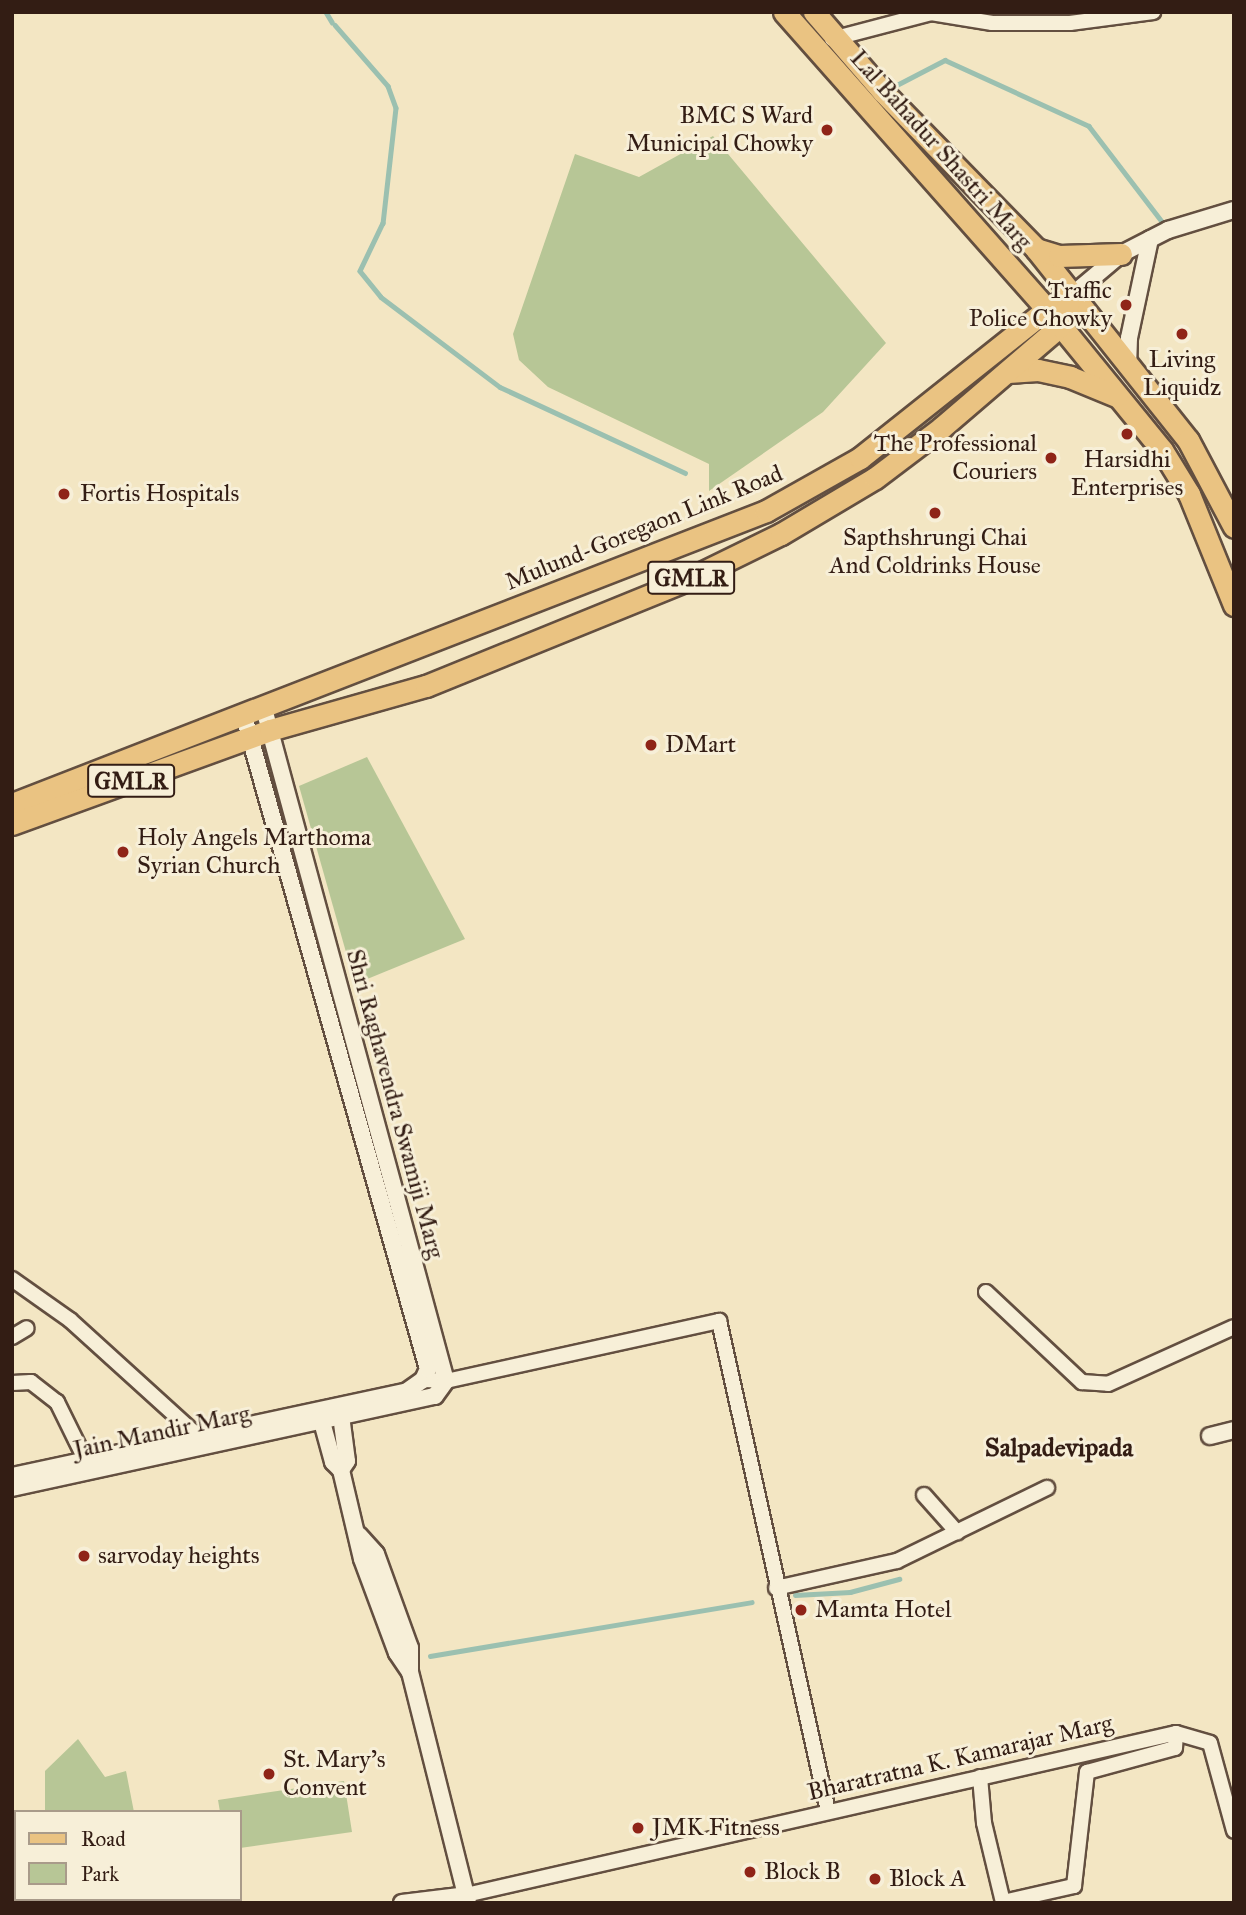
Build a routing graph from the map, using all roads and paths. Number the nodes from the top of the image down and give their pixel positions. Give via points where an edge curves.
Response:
1 (784, 12) edge
2 (814, 12) edge
3 (1153, 12) edge
4 (1069, 18) edge
5 (835, 38) junction
6 (814, 47) junction
7 (1234, 210) edge
8 (1150, 239) junction
9 (1036, 249) junction
10 (1121, 254) junction
11 (1071, 296) junction
12 (1053, 317) junction
13 (1128, 367) junction
14 (1008, 372) junction
15 (1118, 397) junction
16 (926, 405) junction
17 (941, 428) junction
18 (1234, 527) edge
19 (1232, 596) edge
20 (254, 712) junction
21 (260, 734) junction
22 (12, 804) edge
23 (12, 824) edge
24 (307, 866) junction
25 (288, 872) junction
26 (312, 885) junction
27 (294, 891) junction
28 (343, 998) junction
29 (325, 1004) junction
30 (369, 1097) junction
31 (353, 1102) junction
32 (387, 1191) junction
33 (406, 1263) junction
34 (12, 1279) edge
35 (986, 1292) dead end
36 (27, 1328) dead end
37 (1234, 1328) edge
38 (12, 1337) edge
39 (14, 1378) edge
40 (423, 1380) junction
41 (446, 1381) junction
42 (394, 1399) junction
43 (340, 1411) junction
44 (320, 1415) junction
45 (1234, 1430) edge
46 (197, 1435) junction
47 (1210, 1436) dead end
48 (217, 1437) junction
49 (144, 1452) junction
50 (85, 1459) junction
51 (107, 1460) junction
52 (341, 1470) junction
53 (53, 1472) junction
54 (12, 1476) edge
55 (12, 1488) edge
56 (1047, 1488) dead end
57 (924, 1495) dead end
58 (957, 1532) junction
59 (776, 1588) junction
60 (1176, 1733) junction
61 (980, 1777) junction
62 (828, 1811) junction
63 (1234, 1831) edge
64 (467, 1899) edge
65 (402, 1903) edge

1 - 6 main road, Lal Bahadur Shastri Marg
2 - 5 main road, Lal Bahadur Shastri Marg
3 - 4 street
4 - 5 street via 992,23 931,13
5 - 6 street
5 - 9 main road, Lal Bahadur Shastri Marg
6 - 12 main road, Lal Bahadur Shastri Marg
7 - 8 street
8 - 10 street
8 - 13 street via 1129,338
9 - 10 main road via 1059,256
9 - 11 main road, Lal Bahadur Shastri Marg
10 - 11 street
11 - 12 main road, Mulund-Goregaon Link Road / GMLR
11 - 13 main road, Lal Bahadur Shastri Marg
12 - 14 main road, Mulund-Goregaon Link Road / GMLR
12 - 15 main road, Lal Bahadur Shastri Marg
12 - 16 main road, Mulund-Goregaon Link Road / GMLR
13 - 18 main road, Lal Bahadur Shastri Marg via 1188,440
14 - 15 main road via 1038,370 1070,377
14 - 17 main road, Mulund-Goregaon Link Road / GMLR
15 - 19 main road, Lal Bahadur Shastri Marg via 1189,494
16 - 17 main road
16 - 20 main road, Mulund-Goregaon Link Road / GMLR via 860,458 766,511
17 - 21 main road, Mulund-Goregaon Link Road / GMLR via 875,478 811,518 684,581 426,686
20 - 21 street, Shri Raghavendra Swamiji Marg
20 - 22 main road, Mulund-Goregaon Link Road / GMLR
21 - 23 main road, Mulund-Goregaon Link Road / GMLR
21 - 24 street, Shri Raghavendra Swamiji Marg
21 - 25 street, Shri Raghavendra Swamiji Marg
24 - 25 street
24 - 26 street, Shri Raghavendra Swamiji Marg
25 - 27 street, Shri Raghavendra Swamiji Marg
26 - 27 street
26 - 28 street, Shri Raghavendra Swamiji Marg
27 - 29 street, Shri Raghavendra Swamiji Marg
28 - 29 street
28 - 30 street, Shri Raghavendra Swamiji Marg
29 - 31 street, Shri Raghavendra Swamiji Marg
30 - 31 street
30 - 32 street, Shri Raghavendra Swamiji Marg
31 - 32 street, Shri Raghavendra Swamiji Marg
32 - 33 street, Shri Raghavendra Swamiji Marg
33 - 40 street, Shri Raghavendra Swamiji Marg via 428,1369
33 - 41 street, Shri Raghavendra Swamiji Marg
34 - 46 street via 70,1320
35 - 37 street via 1082,1382 1108,1384
36 - 38 street
39 - 50 street via 31,1382 57,1402
40 - 41 street
40 - 42 street
41 - 42 street via 435,1396
41 - 59 street via 719,1321
42 - 43 street
43 - 44 street
43 - 52 street via 347,1461
44 - 48 street, Jain Mandir Marg
44 - 52 street via 333,1462
45 - 47 street
46 - 48 street, Jain Mandir Marg
46 - 49 street, Jain Mandir Marg
48 - 49 street, Jain Mandir Marg
49 - 51 street, Jain Mandir Marg
50 - 51 street, Jain Mandir Marg
50 - 53 street, Jain Mandir Marg
51 - 53 street, Jain Mandir Marg
52 - 64 street via 362,1559 387,1605 397,1653 410,1672
53 - 54 street, Jain Mandir Marg
53 - 55 street, Jain Mandir Marg
56 - 58 street
57 - 58 street
58 - 59 street via 897,1561
59 - 62 street
60 - 61 street, Bharatratna K. Kamarajar Marg
60 - 61 street via 1175,1748 1087,1772 1073,1886 1003,1902 984,1823
60 - 63 street, Bharatratna K. Kamarajar Marg via 1210,1743
61 - 62 street, Bharatratna K. Kamarajar Marg
62 - 64 street, Bharatratna K. Kamarajar Marg
64 - 65 street

